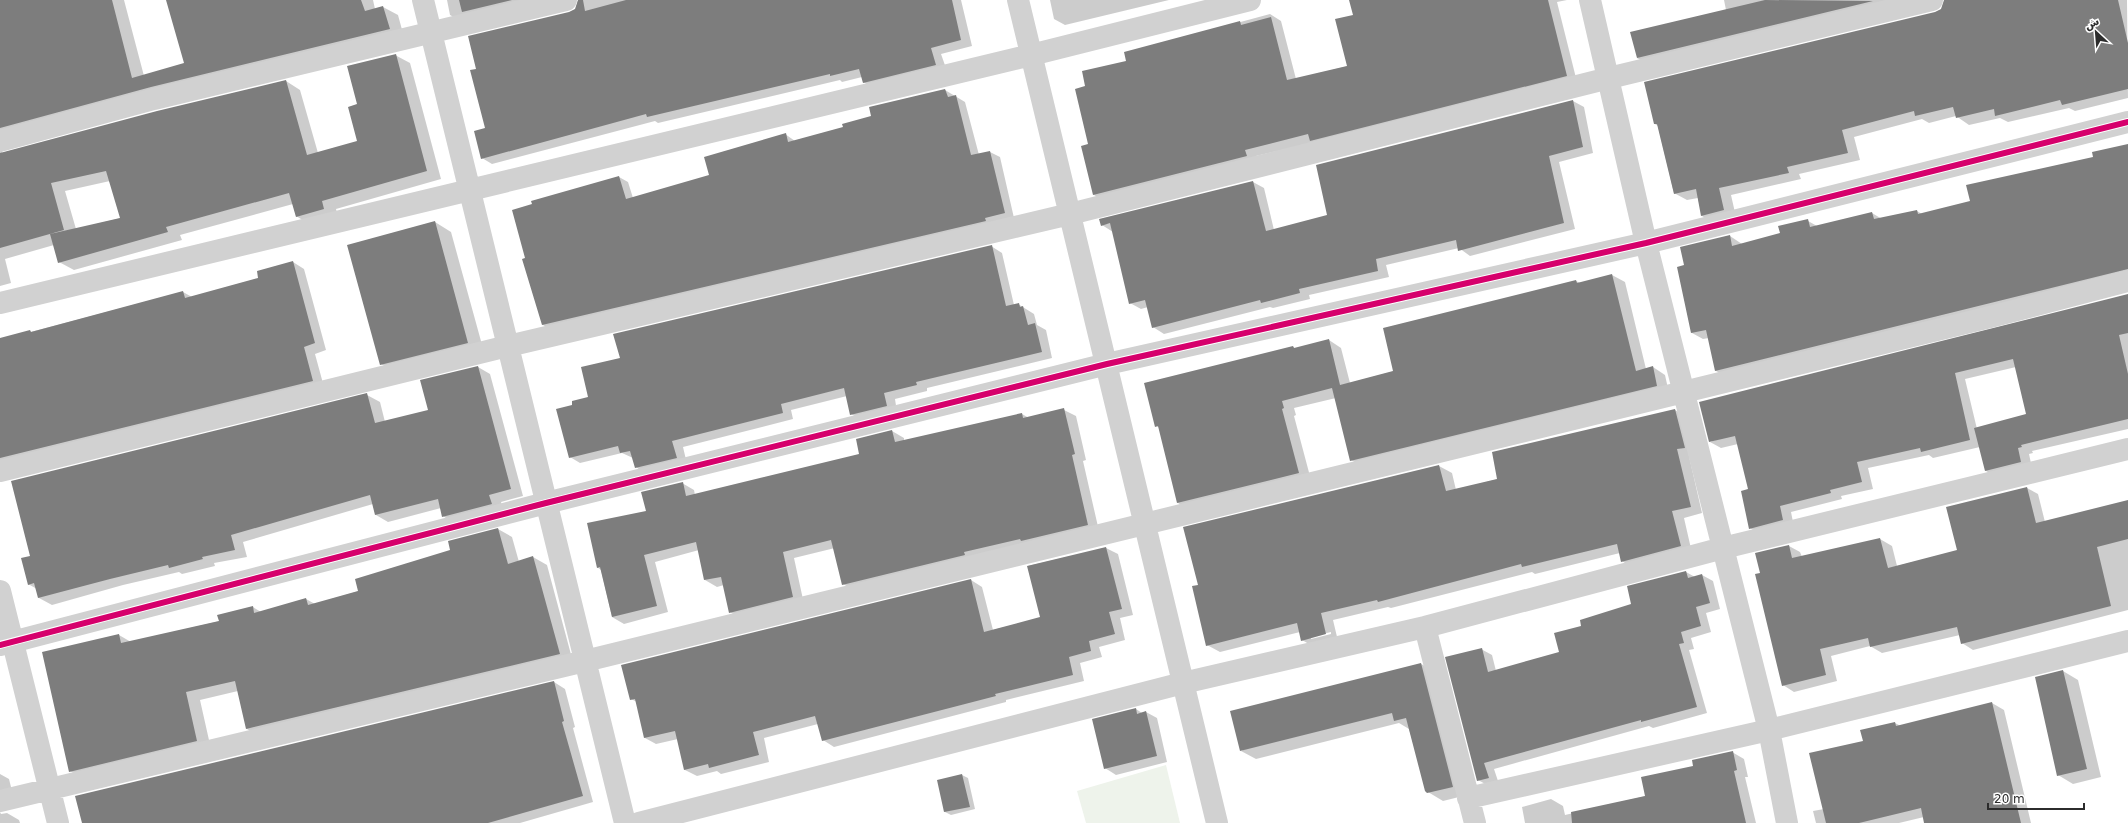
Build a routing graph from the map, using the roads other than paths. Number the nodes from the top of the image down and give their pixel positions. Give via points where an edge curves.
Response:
1 (423, 0) edge
2 (566, 0) edge
3 (1018, 0) edge
4 (1250, 0) edge
5 (1590, 0) edge
6 (1932, 0) edge
7 (431, 33) junction
8 (1032, 55) junction
9 (1609, 78) junction
10 (2128, 122) edge
11 (0, 141) edge
12 (470, 190) junction
13 (1070, 214) junction
14 (1646, 244) junction
15 (2128, 281) edge
16 (0, 302) edge
17 (508, 346) junction
18 (1107, 364) junction
19 (1683, 392) junction
20 (2128, 449) edge
21 (0, 471) edge
22 (546, 503) junction
23 (1145, 524) junction
24 (1723, 548) junction
25 (0, 591) edge
26 (1426, 627) junction
27 (2128, 641) edge
28 (6, 643) edge
29 (585, 661) junction
30 (1183, 683) junction
31 (1769, 730) junction
32 (49, 789) junction
33 (1468, 798) junction
34 (0, 801) edge
35 (58, 823) edge
36 (625, 823) edge
37 (639, 823) edge
38 (1217, 823) edge
39 (1475, 823) edge
40 (1787, 823) edge

1 - 7 street
2 - 7 street
3 - 8 street
4 - 8 street
5 - 9 street
6 - 9 street
7 - 11 street via 154,99
7 - 12 street
8 - 12 street
8 - 13 street
9 - 13 street
9 - 14 street
10 - 14 street
12 - 16 street
12 - 17 street
13 - 17 street
13 - 18 street
14 - 18 street
14 - 19 street
15 - 19 street
17 - 21 street
17 - 22 street
18 - 22 street
18 - 23 street
19 - 23 street
19 - 24 street
20 - 24 street
22 - 28 street
22 - 29 street
23 - 29 street
23 - 30 street
24 - 26 street
24 - 31 street
25 - 28 street
26 - 30 street
26 - 33 street
27 - 31 street
28 - 32 street
29 - 32 street
29 - 36 street
30 - 37 street
30 - 38 street
31 - 33 street
31 - 40 street
32 - 34 street
32 - 35 street
33 - 39 street

